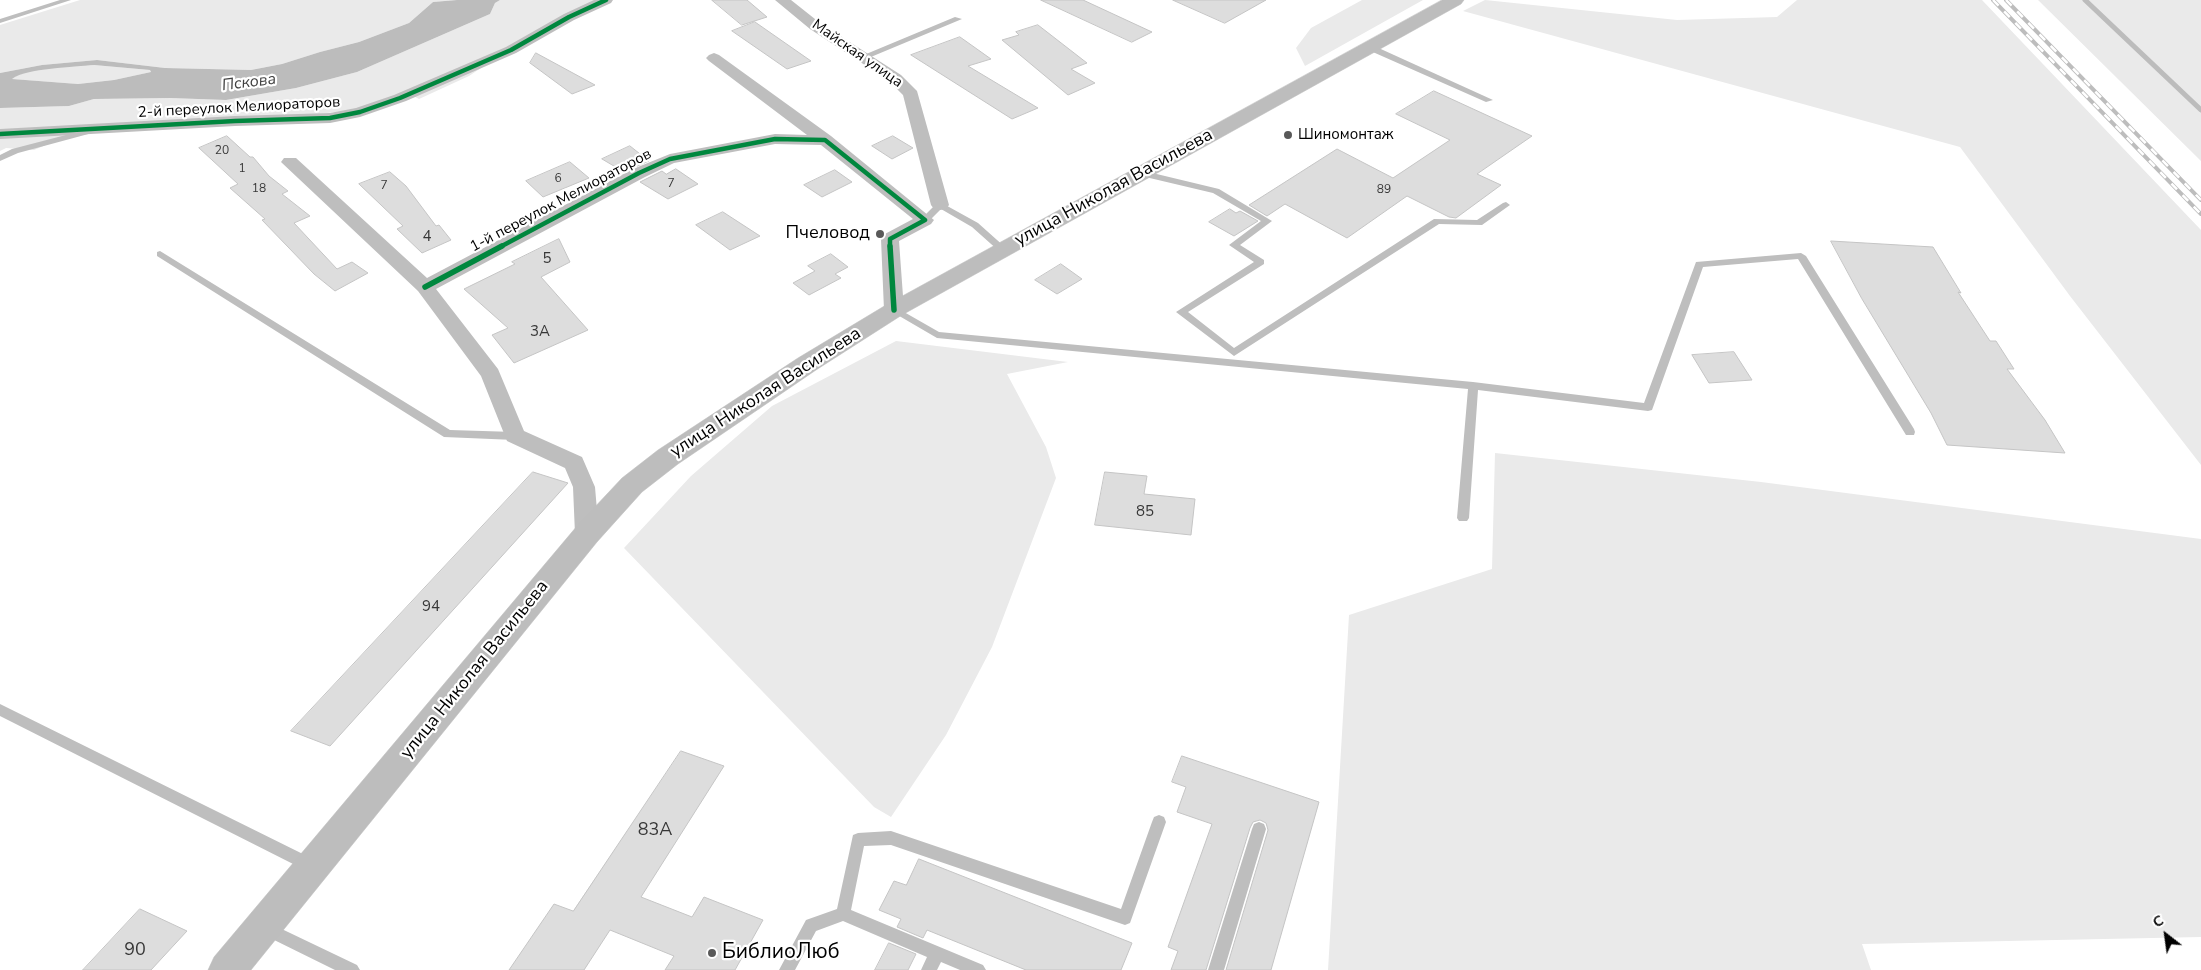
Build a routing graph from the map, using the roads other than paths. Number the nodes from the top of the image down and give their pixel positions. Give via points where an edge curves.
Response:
1 (67, 0) edge
2 (606, 0) edge
3 (782, 0) edge
4 (1455, 0) edge
5 (958, 19) dead end
6 (0, 21) edge
7 (1369, 48) junction
8 (863, 57) junction
9 (714, 58) dead end
10 (1488, 100) dead end
11 (100, 128) junction
12 (0, 134) edge
13 (825, 140) junction
14 (0, 158) edge
15 (290, 162) dead end
16 (1140, 173) junction
17 (940, 205) junction
18 (1506, 205) dead end
19 (925, 220) junction
20 (1003, 250) junction
21 (160, 254) dead end
22 (425, 288) junction
23 (894, 310) junction
24 (1473, 386) junction
25 (1910, 432) dead end
26 (515, 436) junction
27 (1463, 518) dead end
28 (587, 534) junction
29 (0, 710) edge
30 (1159, 822) dead end
31 (1259, 829) dead end
32 (314, 867) junction
33 (843, 914) junction
34 (262, 926) junction
35 (937, 953) junction
36 (227, 970) edge
37 (352, 970) edge
38 (787, 970) edge
39 (929, 970) edge
40 (978, 970) edge
41 (1216, 970) edge

1 - 6 lane
2 - 11 street, 2-й переулок Мелиораторов via 511,50 360,112 330,118
3 - 8 street, Майская улица
4 - 7 main road, улица Николая Васильева
5 - 8 lane
7 - 10 lane
7 - 16 main road, улица Николая Васильева
8 - 17 street, Майская улица via 895,78 911,94
9 - 13 street
11 - 12 street, 2-й переулок Мелиораторов
11 - 14 lane
13 - 19 street
13 - 22 street, 1-й переулок Мелиораторов via 775,139 670,159
15 - 22 street
16 - 18 lane via 1216,191 1267,221 1234,245 1262,262 1181,312 1234,353 1437,221 1479,223
16 - 20 main road, улица Николая Васильева
17 - 19 lane
17 - 20 lane via 975,225
19 - 23 street via 890,239
20 - 23 main road, улица Николая Васильева
21 - 26 lane via 448,434
22 - 26 street via 491,374
23 - 24 lane via 937,335
23 - 28 main road, улица Николая Васильева via 668,457 632,485
24 - 25 lane via 1648,407 1699,264 1802,256
24 - 27 lane
26 - 28 street via 574,463 584,487
28 - 32 main road, улица Николая Васильева
29 - 32 lane
30 - 33 lane via 1125,918 891,838 858,840
31 - 41 lane
32 - 34 main road, улица Николая Васильева
33 - 35 lane
33 - 38 lane via 811,925
34 - 36 main road, улица Николая Васильева
34 - 37 lane
35 - 39 lane
35 - 40 lane

